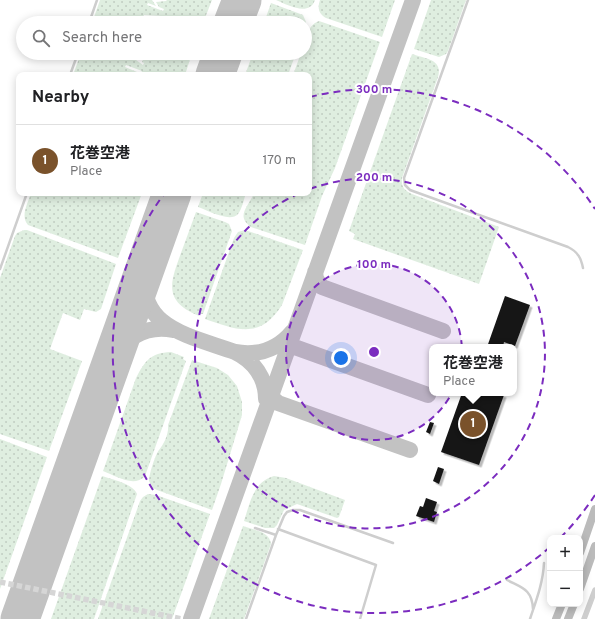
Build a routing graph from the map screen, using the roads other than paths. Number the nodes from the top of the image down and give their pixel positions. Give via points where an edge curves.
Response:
1 (97, 0) edge
2 (468, 0) edge
3 (91, 16) edge
4 (75, 60) edge
5 (71, 72) edge
6 (26, 196) edge
7 (583, 268) dead end
8 (0, 269) edge
9 (595, 509) edge
10 (255, 528) dead end
11 (278, 529) junction
12 (276, 536) junction
13 (393, 543) dead end
14 (583, 544) edge
15 (595, 546) edge
16 (544, 563) dead end
17 (507, 580) dead end
18 (583, 580) edge
19 (595, 590) edge
20 (561, 607) edge
21 (573, 607) edge
22 (533, 611) junction
23 (246, 619) edge
24 (360, 619) edge
25 (530, 619) edge
26 (556, 619) edge
27 (568, 619) edge
28 (584, 619) edge

1 - 3 lane
2 - 7 lane via 404,178 405,184 410,190 568,247 580,256
4 - 5 lane
6 - 8 lane
9 - 14 main road
10 - 12 lane
11 - 12 lane
11 - 13 lane via 287,512 300,510
11 - 24 lane via 376,565
12 - 23 lane
15 - 18 main road
16 - 22 lane via 544,574
17 - 22 lane via 527,591 532,599
19 - 28 street
20 - 26 main road
21 - 27 main road
22 - 25 lane

